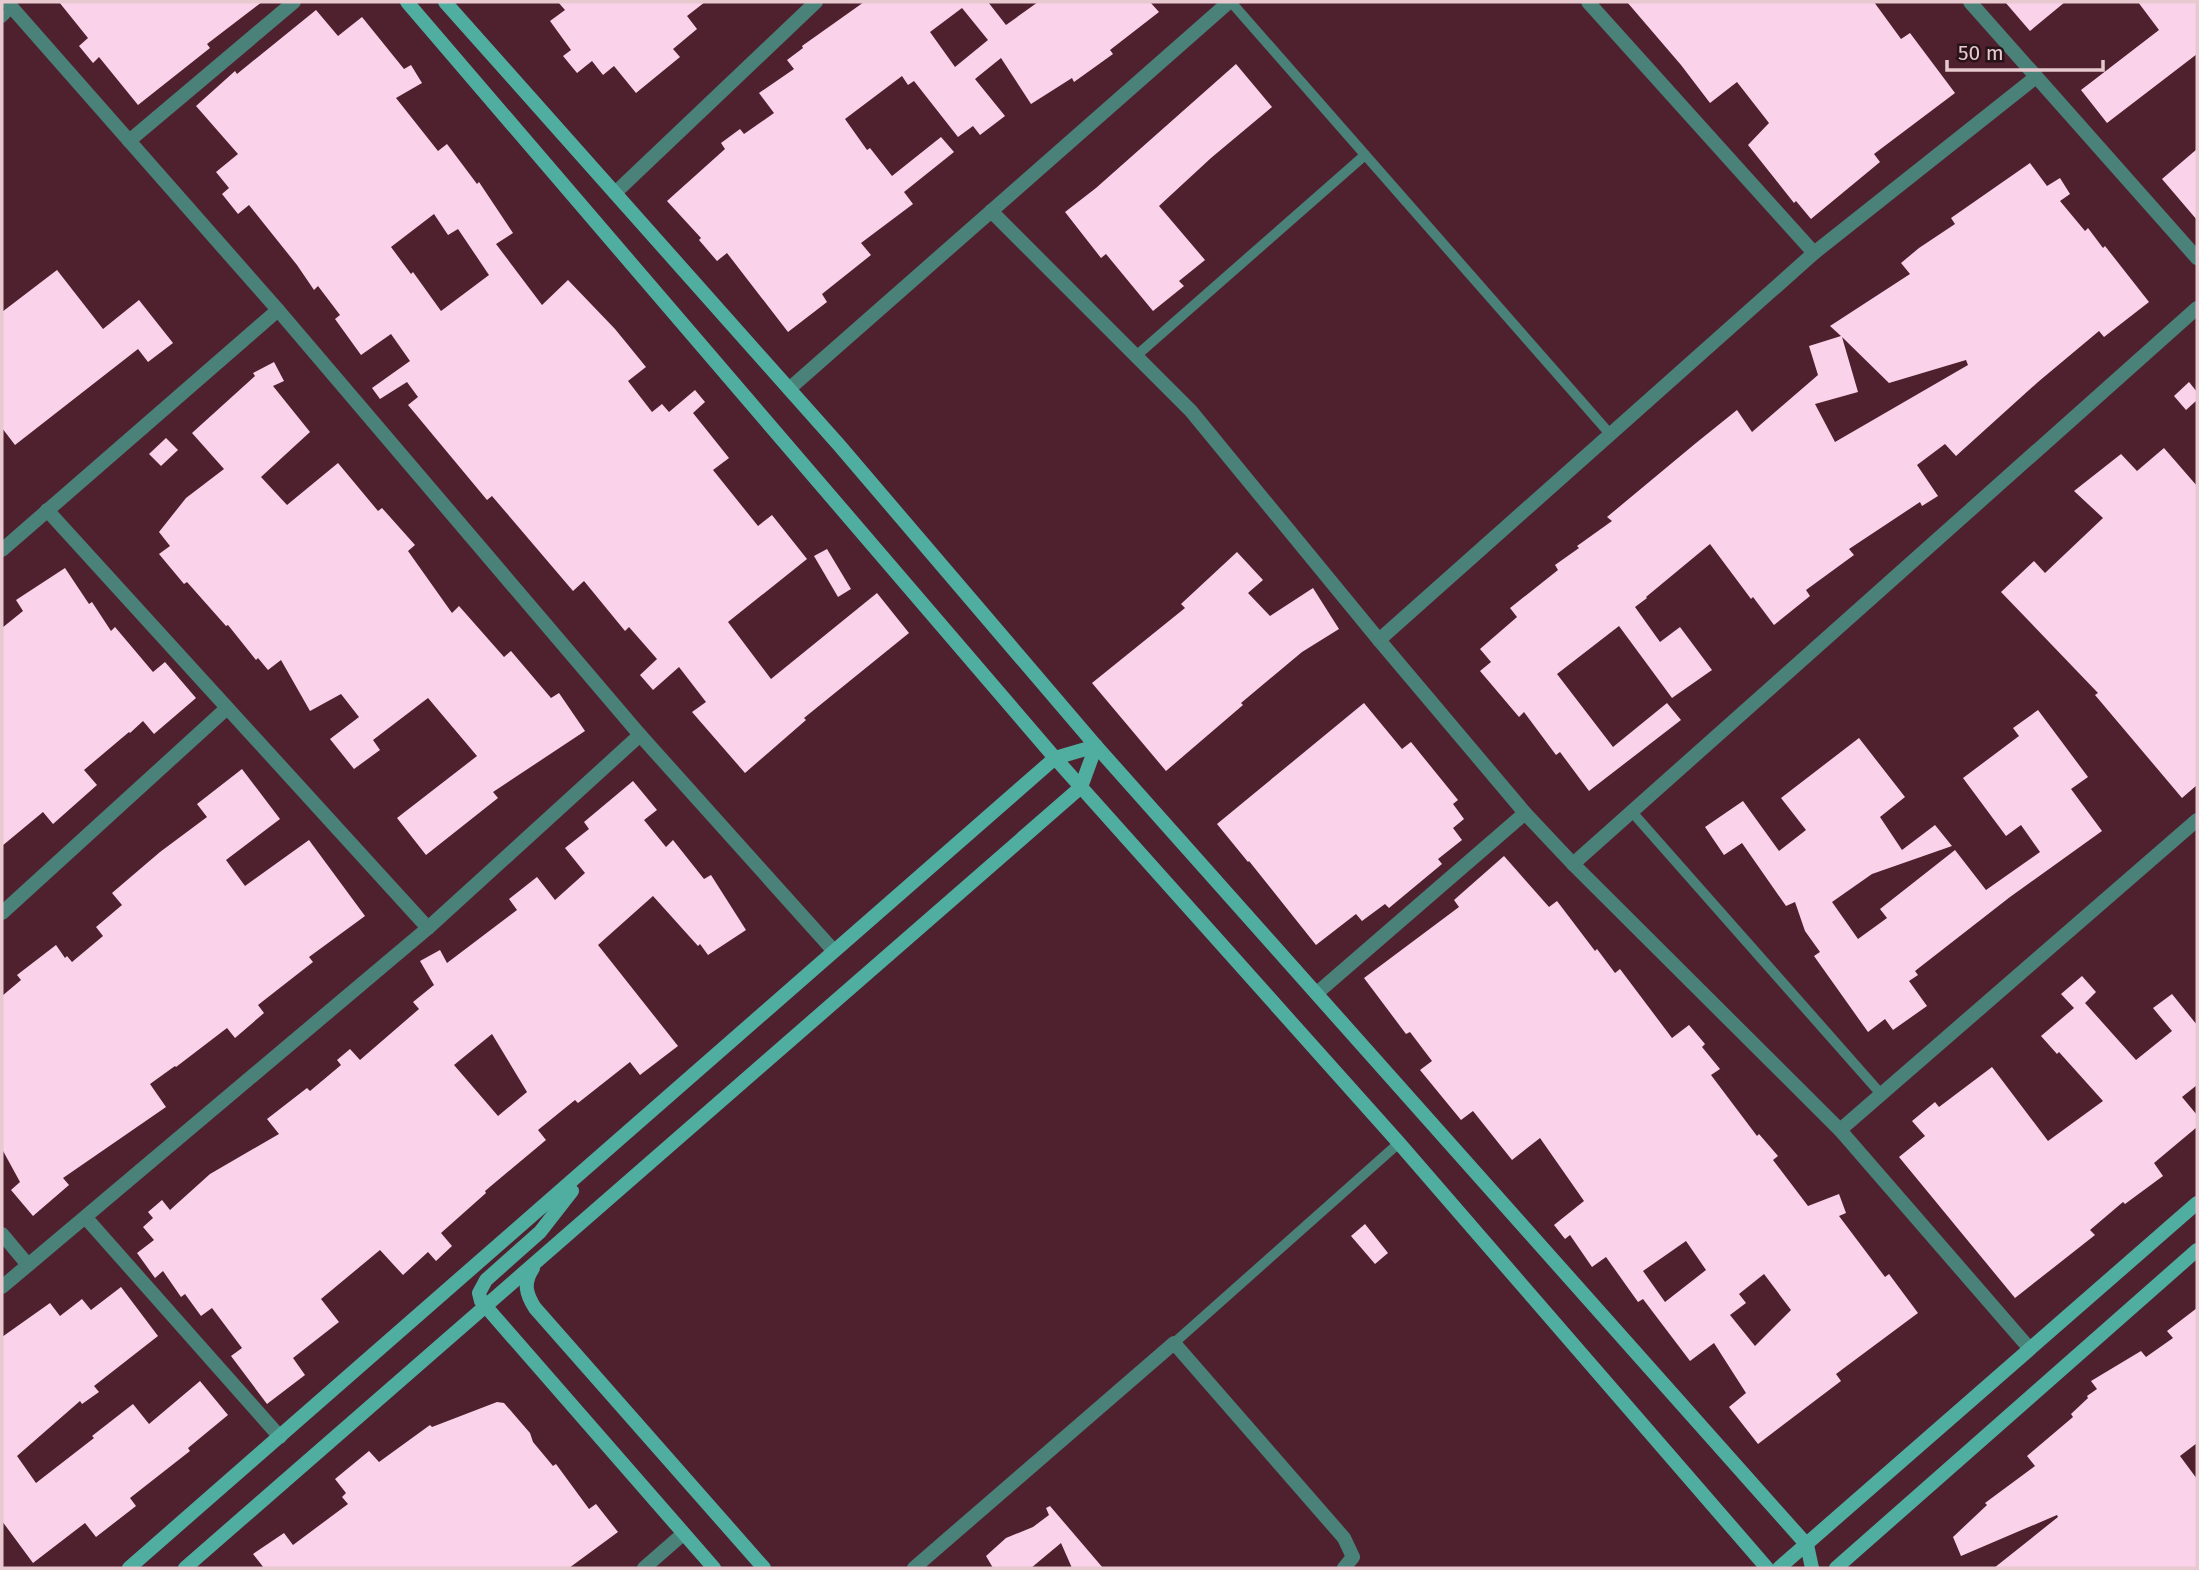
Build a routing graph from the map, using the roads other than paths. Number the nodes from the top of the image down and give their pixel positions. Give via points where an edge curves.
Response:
1 (294, 2) edge
2 (407, 2) edge
3 (445, 2) edge
4 (816, 2) edge
5 (1230, 2) edge
6 (1588, 2) edge
7 (1970, 2) edge
8 (7, 9) edge
9 (2036, 77) junction
10 (129, 141) junction
11 (1365, 155) junction
12 (614, 193) junction
13 (991, 211) junction
14 (1814, 253) junction
15 (2197, 258) edge
16 (2197, 309) edge
17 (278, 310) junction
18 (1136, 356) junction
19 (789, 389) junction
20 (1610, 434) junction
21 (47, 510) junction
22 (2, 550) edge
23 (1379, 640) junction
24 (227, 708) junction
25 (640, 735) junction
26 (1096, 746) junction
27 (1055, 758) junction
28 (1081, 787) junction
29 (1632, 812) junction
30 (1525, 813) junction
31 (2197, 820) edge
32 (1573, 864) junction
33 (2, 913) edge
34 (428, 928) junction
35 (833, 950) junction
36 (1317, 993) junction
37 (1881, 1094) junction
38 (1840, 1130) junction
39 (1399, 1143) junction
40 (592, 1165) junction
41 (2197, 1203) edge
42 (86, 1218) junction
43 (2, 1234) edge
44 (2197, 1250) edge
45 (537, 1262) junction
46 (28, 1265) junction
47 (2, 1287) edge
48 (485, 1307) junction
49 (1174, 1343) junction
50 (2030, 1349) junction
51 (280, 1437) junction
52 (683, 1534) junction
53 (1807, 1545) junction
54 (129, 1568) edge
55 (186, 1568) edge
56 (644, 1568) edge
57 (714, 1568) edge
58 (764, 1568) edge
59 (914, 1568) edge
60 (1344, 1568) edge
61 (1767, 1568) edge
62 (1779, 1568) edge
63 (1812, 1568) edge
64 (1836, 1568) edge

1 - 10 street
2 - 27 street
3 - 12 street
4 - 12 street
5 - 11 lane
5 - 13 street
6 - 14 street
7 - 9 street
8 - 10 street
9 - 14 street
9 - 15 street
10 - 17 street
11 - 18 lane
11 - 20 lane
12 - 19 street
13 - 18 street
13 - 19 street
14 - 20 street
16 - 29 street
17 - 21 street
17 - 25 street
18 - 23 street via 1191,411
19 - 26 street
20 - 23 street
21 - 22 street
21 - 24 street
23 - 30 street
24 - 33 street
24 - 34 street
25 - 34 street
25 - 35 street
26 - 27 street
26 - 28 street
26 - 36 street
27 - 28 street
27 - 35 street
28 - 39 street
28 - 45 street
29 - 32 street
29 - 37 lane
30 - 32 street
30 - 36 street
31 - 37 street
32 - 38 street
34 - 42 street
35 - 40 street
36 - 53 street
37 - 38 street
38 - 50 street
39 - 49 lane
39 - 61 street
40 - 48 street via 540,1232 486,1280 479,1293
40 - 51 street
41 - 50 street
42 - 46 street
42 - 51 street
43 - 46 street
44 - 64 street
45 - 48 street
45 - 58 street via 526,1282 535,1308
46 - 47 street
48 - 52 street
48 - 55 street
49 - 59 street
49 - 60 street via 1345,1538 1353,1557
50 - 53 street
51 - 54 street
52 - 56 street
52 - 57 street
53 - 62 street
53 - 63 street

